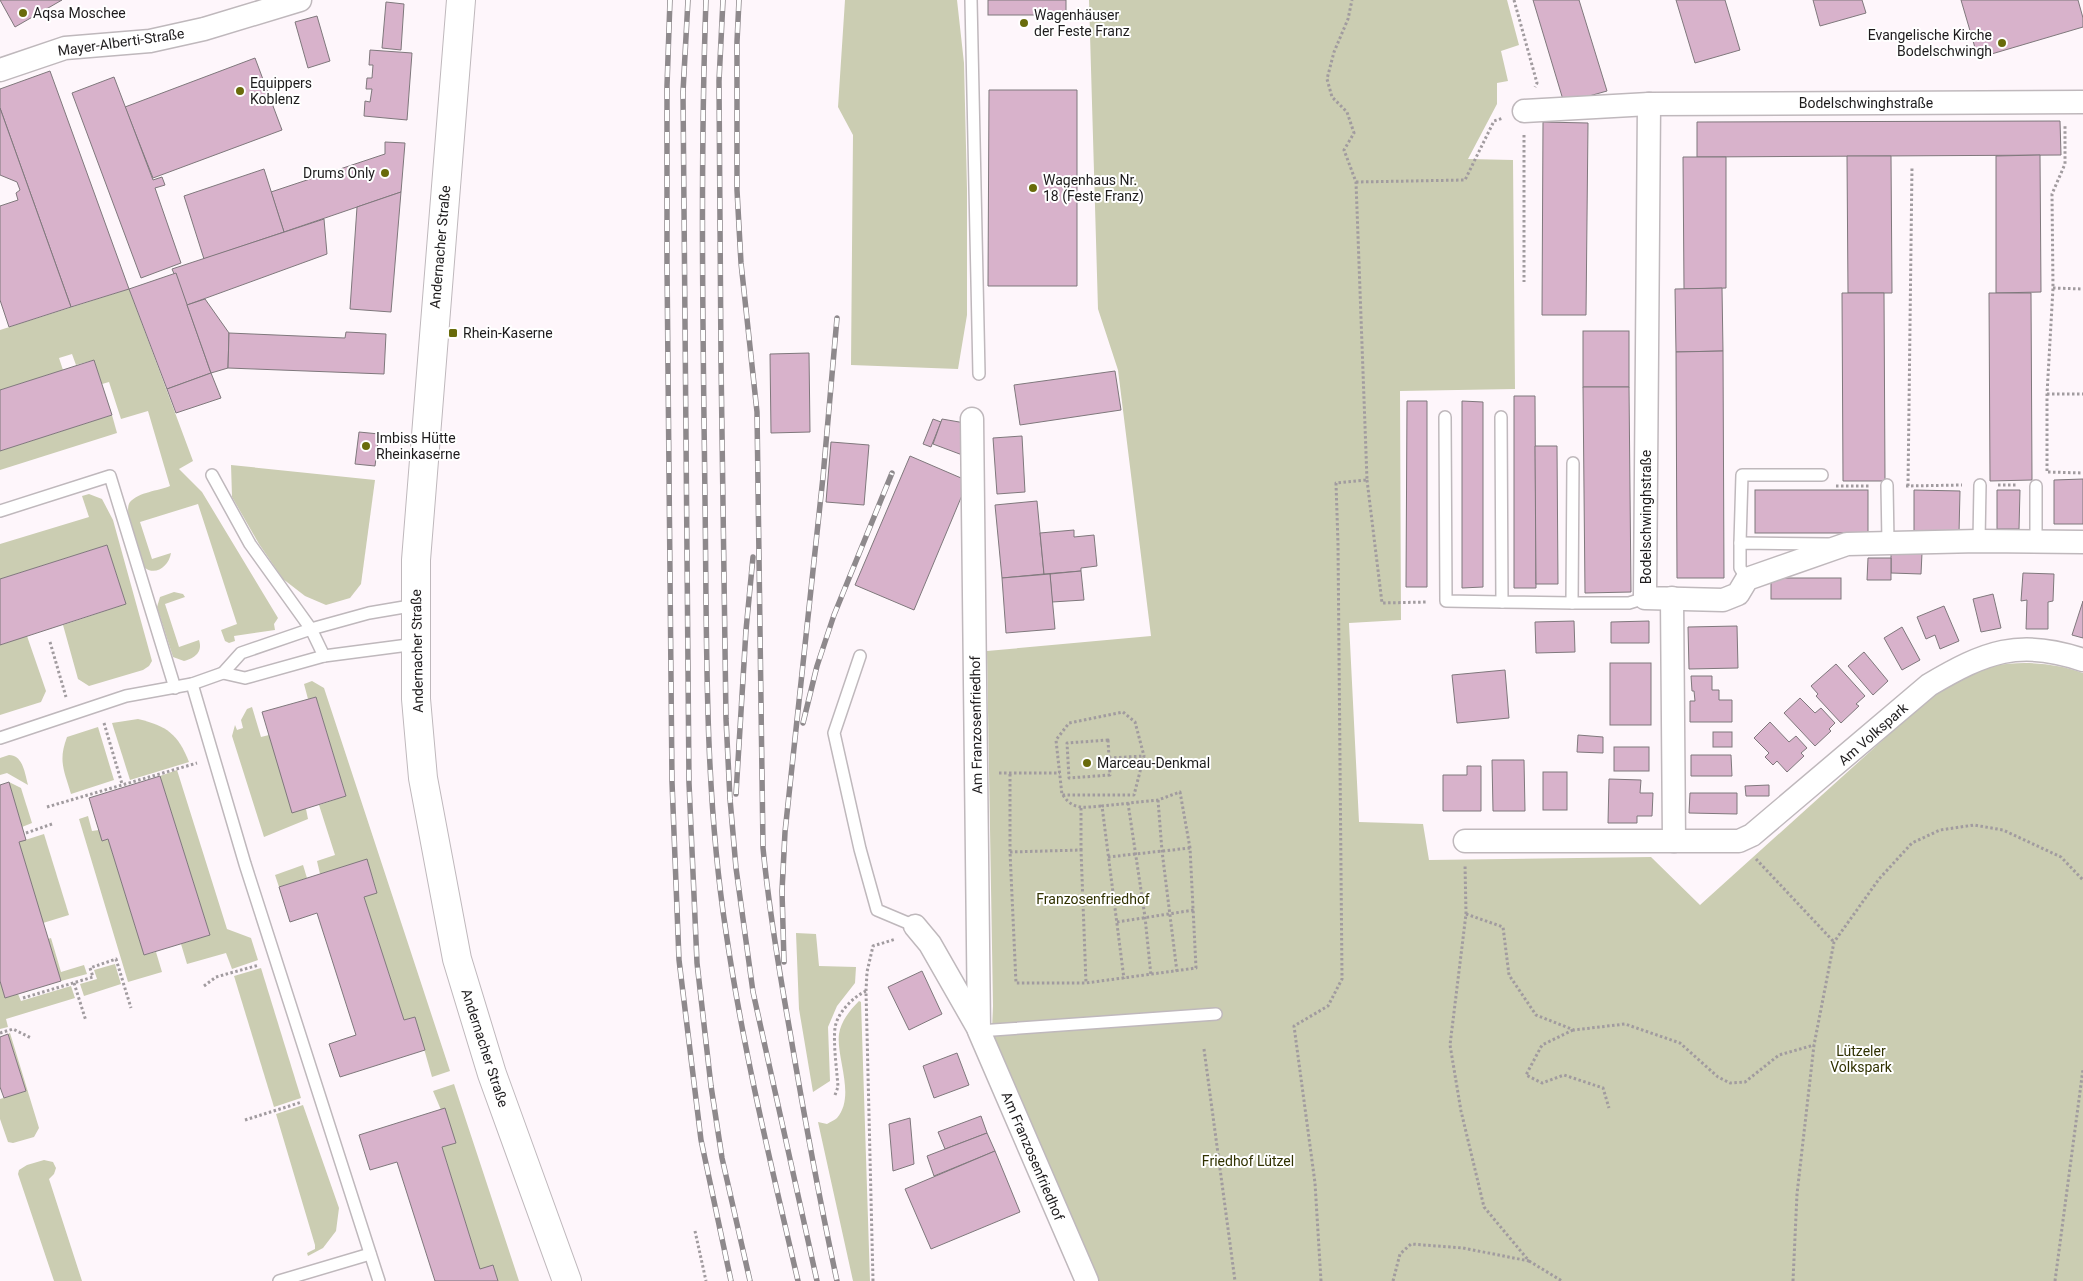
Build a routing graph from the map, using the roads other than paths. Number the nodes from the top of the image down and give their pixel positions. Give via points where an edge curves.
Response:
1 (300, 0) edge
2 (460, 0) edge
3 (971, 0) edge
4 (0, 70) edge
5 (2074, 102) edge
6 (1649, 104) junction
7 (1524, 111) road end
8 (979, 374) dead end
9 (1444, 417) dead end
10 (1501, 417) dead end
11 (972, 420) dead end
12 (1573, 463) dead end
13 (212, 475) dead end
14 (1822, 475) road end
15 (1980, 485) road end
16 (1887, 486) road end
17 (2036, 486) road end
18 (0, 512) edge
19 (1979, 541) junction
20 (2036, 541) junction
21 (1888, 542) junction
22 (2083, 542) edge
23 (1740, 543) junction
24 (1847, 544) junction
25 (1747, 579) junction
26 (1645, 598) junction
27 (1672, 598) junction
28 (1502, 602) junction
29 (1572, 603) junction
30 (416, 605) junction
31 (311, 629) junction
32 (416, 644) junction
33 (324, 656) junction
34 (860, 656) dead end
35 (2083, 660) edge
36 (223, 673) junction
37 (192, 684) junction
38 (175, 688) junction
39 (0, 738) edge
40 (1465, 841) road end
41 (1674, 841) junction
42 (914, 926) joint
43 (1216, 1014) dead end
44 (979, 1031) junction
45 (370, 1254) junction
46 (279, 1281) edge
47 (379, 1281) edge
48 (567, 1281) edge
49 (1087, 1281) edge

1 - 4 street, Mayer-Alberti-Straße via 204,29 150,41 65,48
2 - 30 street, Andernacher Straße via 422,470
3 - 8 lane
5 - 6 street, Bodelschwinghstraße
6 - 7 street, Bodelschwinghstraße
6 - 26 street, Bodelschwinghstraße
9 - 28 lane via 1446,601
10 - 28 lane
11 - 44 street, Am Franzosenfriedhof
12 - 29 lane
13 - 31 lane via 250,544
14 - 23 lane via 1742,475
15 - 19 lane
16 - 21 lane
17 - 20 lane
18 - 38 lane via 110,476
19 - 20 street, Bodelschwinghstraße
19 - 21 street, Bodelschwinghstraße
20 - 22 street, Bodelschwinghstraße
21 - 24 street, Bodelschwinghstraße
23 - 24 lane
23 - 25 lane via 1740,568
24 - 25 street, Bodelschwinghstraße
25 - 27 street, Bodelschwinghstraße via 1738,594 1722,600
26 - 27 street, Bodelschwinghstraße
26 - 29 lane via 1629,603
27 - 41 street
28 - 29 lane
30 - 31 lane via 369,613
30 - 32 street, Andernacher Straße
31 - 33 lane
31 - 36 lane via 241,653
32 - 33 lane
32 - 48 street, Andernacher Straße via 416,699 423,778 457,959 492,1074
33 - 36 lane via 245,678
34 - 42 lane via 834,733 877,910
35 - 41 street, Am Volkspark via 2058,652 2026,649 1999,652 1962,666 1929,686 1752,835 1739,841
36 - 37 lane
37 - 38 lane
37 - 45 lane
38 - 39 lane via 126,696
40 - 41 street
42 - 44 street, Am Franzosenfriedhof via 930,944
43 - 44 lane
44 - 49 street, Am Franzosenfriedhof
45 - 46 lane
45 - 47 lane

